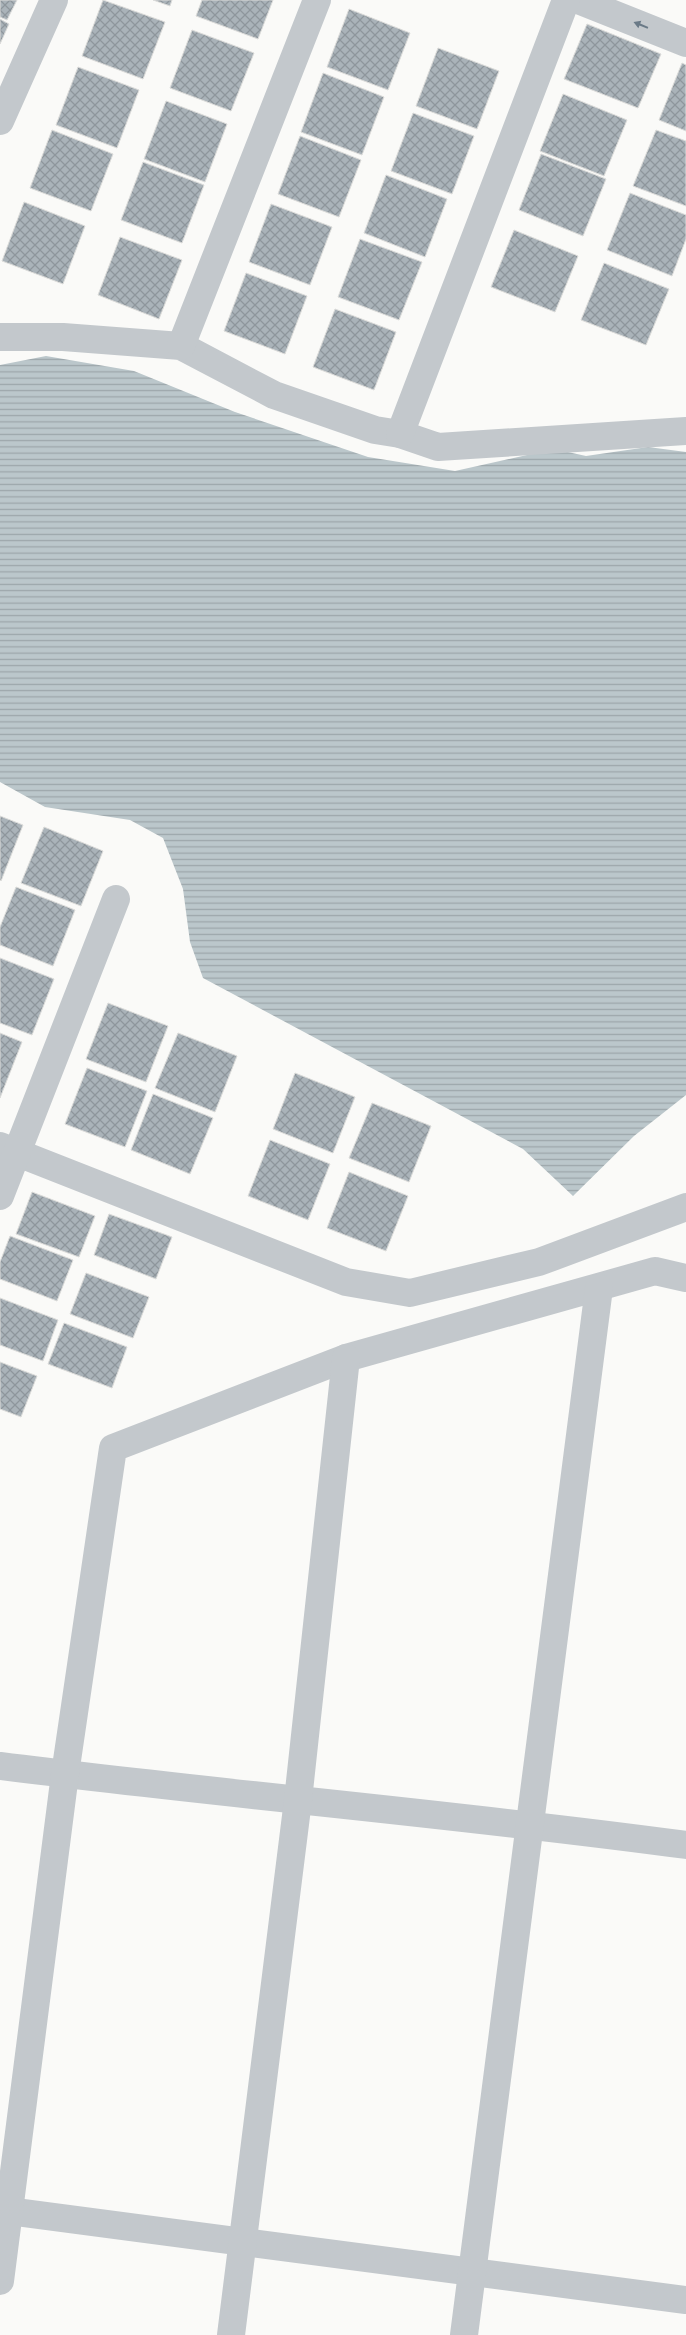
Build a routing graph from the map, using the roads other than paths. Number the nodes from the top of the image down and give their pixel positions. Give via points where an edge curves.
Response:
1 (54, 0) edge
2 (317, 0) edge
3 (566, 0) edge
4 (578, 0) edge
5 (686, 43) edge
6 (0, 121) edge
7 (0, 337) edge
8 (180, 346) junction
9 (686, 431) edge
10 (400, 434) junction
11 (116, 899) dead end
12 (8, 1149) edge
13 (0, 1196) edge
14 (686, 1207) edge
15 (686, 1278) edge
16 (599, 1288) junction
17 (346, 1358) junction
18 (0, 1766) edge
19 (65, 1774) junction
20 (298, 1800) junction
21 (529, 1824) junction
22 (686, 1845) edge
23 (4, 2211) edge
24 (241, 2242) junction
25 (473, 2273) junction
26 (0, 2281) edge
27 (686, 2300) edge
28 (230, 2335) edge
29 (464, 2335) edge

1 - 6 street
2 - 8 street
3 - 10 street
5 -> 4 street
7 - 8 street via 63,337
8 - 10 street via 274,395 375,430
9 - 10 street via 438,447
11 - 12 street
12 - 13 street
12 - 14 street via 346,1282 410,1293 539,1262
15 - 16 street via 655,1271
16 - 17 street
16 - 21 street
17 - 19 street via 113,1448
17 - 20 street
18 - 19 street
19 - 20 street
19 - 23 street
20 - 21 street
20 - 24 street
21 - 22 street
21 - 25 street
23 - 24 street
23 - 26 street
24 - 25 street
24 - 28 street
25 - 27 street
25 - 29 street

